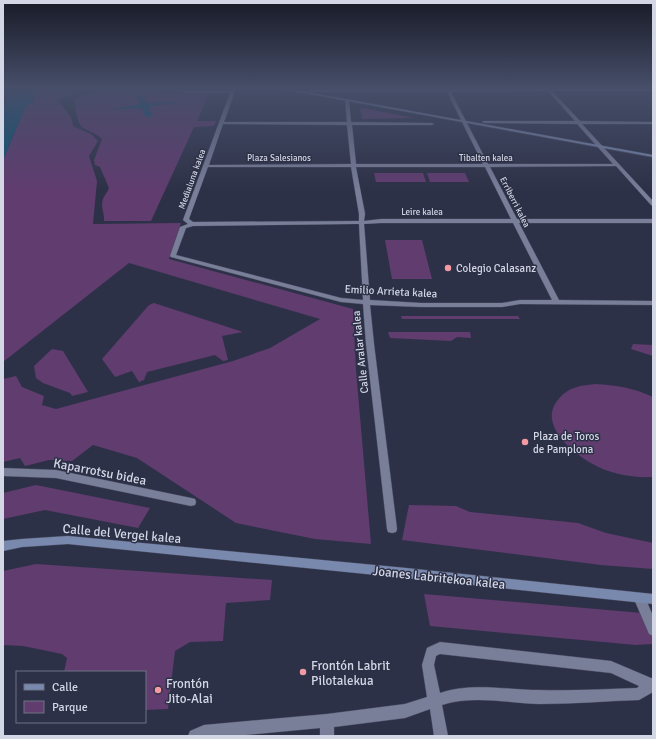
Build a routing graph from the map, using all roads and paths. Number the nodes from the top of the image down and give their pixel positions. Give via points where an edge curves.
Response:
1 (464, 122) edge
2 (477, 122) edge
3 (487, 122) edge
4 (577, 122) edge
5 (614, 122) edge
6 (221, 123) joint
7 (653, 123) edge
8 (349, 124) junction
9 (432, 124) dead end
10 (598, 144) junction
11 (653, 153) edge
12 (653, 156) edge
13 (205, 166) junction
14 (354, 166) junction
15 (486, 166) junction
16 (618, 166) junction
17 (653, 204) edge
18 (515, 221) junction
19 (653, 221) edge
20 (362, 222) junction
21 (192, 224) junction
22 (653, 302) edge
23 (367, 303) junction
24 (557, 303) junction
25 (3, 472) edge
26 (190, 502) dead end
27 (392, 529) dead end
28 (3, 546) edge
29 (239, 557) joint
30 (640, 599) junction
31 (653, 599) edge
32 (653, 630) edge
33 (652, 685) edge
34 (435, 700) junction
35 (326, 721) junction
36 (195, 736) edge
37 (327, 736) edge
38 (441, 736) edge

1 - 15 street, Erriberri kalea
2 - 10 main road
3 - 10 main road
4 - 10 street
5 - 7 street
6 - 8 street
6 - 13 street, Medialuna kalea
8 - 9 street
8 - 14 street, Calle Aralar kalea
10 - 11 main road
10 - 12 main road
10 - 16 street
13 - 14 street, Plaza Salesianos
13 - 21 street, Medialuna kalea via 186,220
14 - 15 street, Tibalten kalea
14 - 20 street, Calle Aralar kalea
15 - 16 street, Tibalten kalea
15 - 18 street, Erriberri kalea
16 - 17 street
18 - 19 street, Leire kalea
18 - 20 street, Leire kalea
18 - 24 street, Erriberri kalea
20 - 21 street, Leire kalea
20 - 23 street, Calle Aralar kalea
21 - 23 street, Emilio Arrieta kalea via 183,227 173,256 341,300
22 - 24 street, Emilio Arrieta kalea
23 - 24 street, Emilio Arrieta kalea
23 - 27 street, Calle Aralar kalea
25 - 26 street, Kaparrotsu bidea via 56,474
28 - 29 main road, Calle del Vergel kalea via 68,540
29 - 30 main road, Joanes Labritekoa kalea
30 - 31 main road, Joanes Labritekoa kalea
30 - 32 street
33 - 34 street via 639,694 540,697 470,694
33 - 34 street via 610,667 440,648 431,652 428,665
34 - 35 street via 405,711
34 - 38 street
35 - 36 street via 204,732
35 - 37 street

